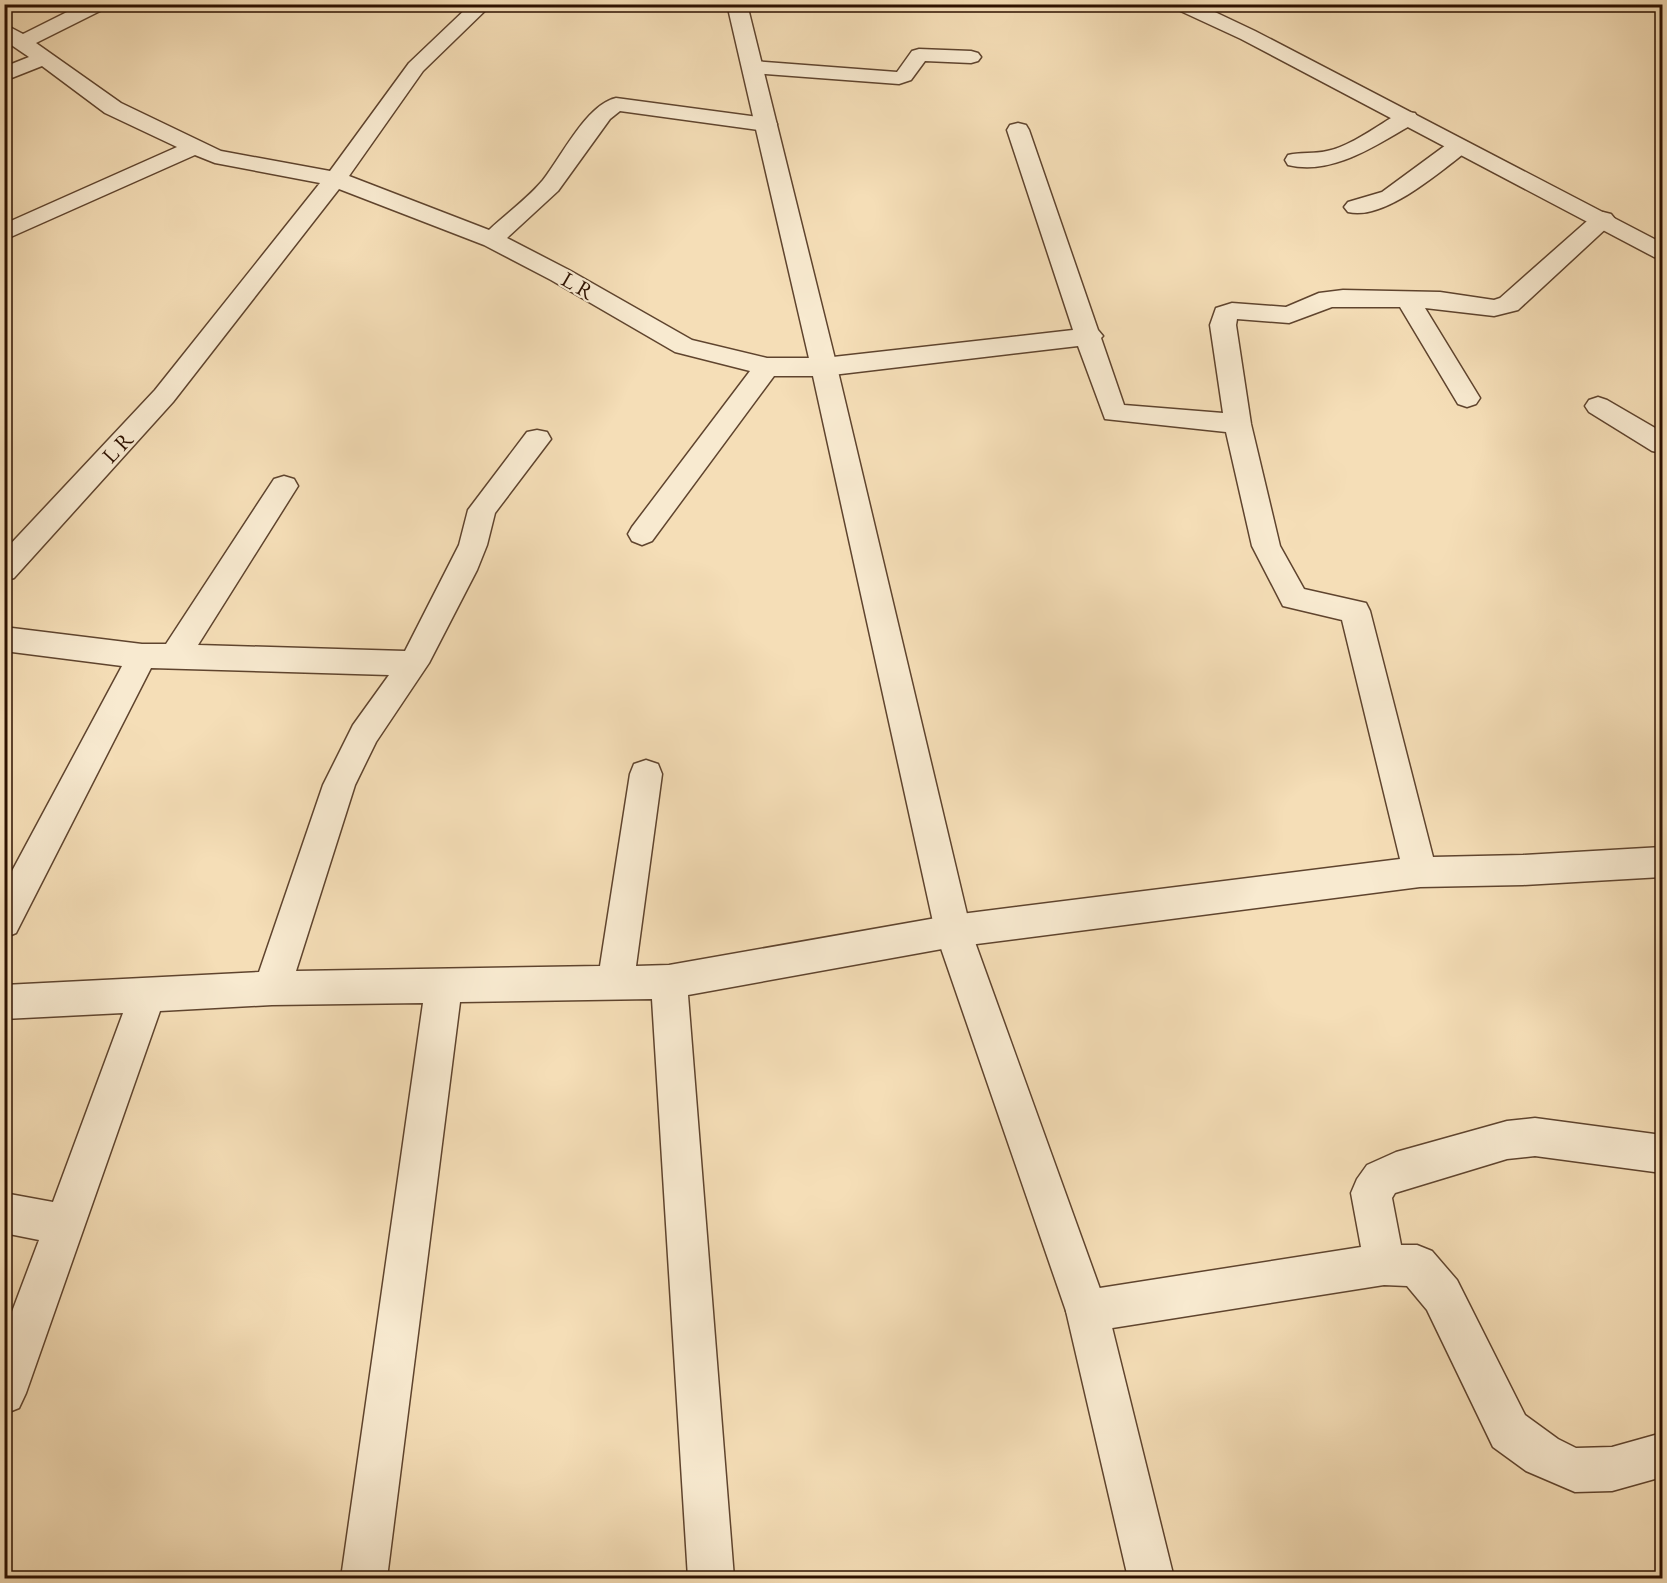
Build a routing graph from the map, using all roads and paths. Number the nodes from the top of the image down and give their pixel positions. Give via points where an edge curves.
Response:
1 (99, 4) edge
2 (483, 4) edge
3 (737, 4) edge
4 (1181, 4) edge
5 (14, 36) edge
6 (971, 57) dead end
7 (44, 58) junction
8 (753, 68) junction
9 (4, 75) edge
10 (1407, 118) junction
11 (766, 124) junction
12 (1018, 130) dead end
13 (195, 147) junction
14 (1458, 147) junction
15 (1296, 160) dead end
16 (335, 179) junction
17 (1356, 207) dead end
18 (1603, 219) junction
19 (4, 233) edge
20 (492, 240) junction
21 (1662, 252) edge
22 (1408, 300) junction
23 (1090, 336) junction
24 (767, 367) junction
25 (824, 367) junction
26 (1467, 398) dead end
27 (1598, 406) dead end
28 (1238, 424) junction
29 (537, 439) dead end
30 (1662, 444) edge
31 (284, 486) dead end
32 (642, 534) dead end
33 (4, 570) edge
34 (4, 639) edge
35 (142, 656) junction
36 (174, 657) junction
37 (414, 663) junction
38 (646, 774) dead end
39 (1662, 862) edge
40 (1420, 872) junction
41 (4, 922) edge
42 (953, 931) junction
43 (669, 982) junction
44 (615, 983) junction
45 (444, 985) junction
46 (272, 988) junction
47 (147, 996) junction
48 (4, 1002) edge
49 (1662, 1154) edge
50 (4, 1213) edge
51 (63, 1224) junction
52 (1384, 1264) junction
53 (1086, 1311) junction
54 (4, 1393) edge
55 (1662, 1455) edge
56 (364, 1578) edge
57 (711, 1578) edge
58 (1151, 1578) edge

1 - 5 street
2 - 16 street, L R via 416,67
3 - 8 street
4 - 10 street
5 - 7 street, L R
6 - 8 street via 919,55 899,78
7 - 9 street
7 - 13 street, L R via 113,108
8 - 11 street
10 - 14 street
10 - 15 street via 1346,152 1329,158
11 - 20 street via 616,104 602,114 550,186
11 - 25 street
12 - 23 street
13 - 16 street, L R via 215,156
13 - 19 street
14 - 17 street via 1390,197
14 - 18 street
16 - 20 street, L R
16 - 33 street, L R via 164,396
18 - 21 street
18 - 22 street via 1509,304 1494,308
20 - 24 street, L R via 684,346
22 - 26 street
22 - 28 street via 1328,299 1289,315 1225,314
23 - 25 street, L R
23 - 28 street via 1114,413
24 - 25 street, L R
24 - 32 street
25 - 42 street
27 - 30 street
28 - 40 street via 1266,546 1294,598 1355,611
29 - 37 street via 482,510 469,553
31 - 36 street
34 - 35 street
35 - 36 street
35 - 41 street
36 - 37 street
37 - 46 street via 364,734 339,785
38 - 44 street
39 - 40 street
40 - 42 street
42 - 43 street
42 - 53 street
43 - 44 street
43 - 57 street
44 - 45 street
45 - 46 street
45 - 56 street
46 - 47 street
47 - 48 street
47 - 51 street
49 - 52 street via 1535,1137 1508,1140 1395,1172 1381,1179 1371,1193
50 - 51 street
51 - 54 street
52 - 53 street
52 - 55 street via 1417,1266 1442,1295 1509,1431 1542,1455 1575,1470 1612,1469
53 - 58 street

